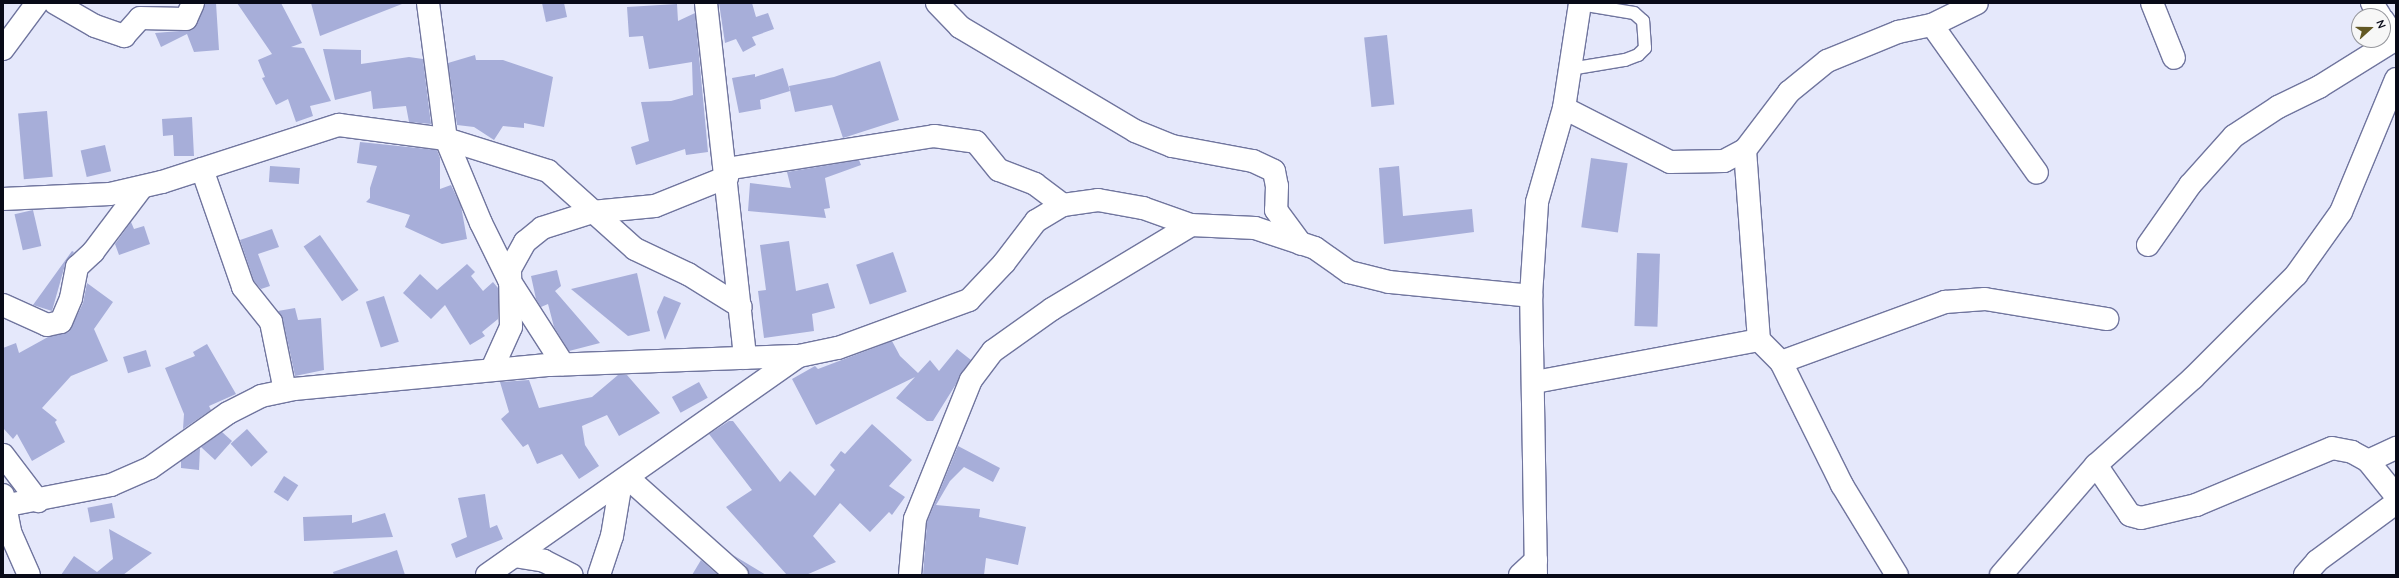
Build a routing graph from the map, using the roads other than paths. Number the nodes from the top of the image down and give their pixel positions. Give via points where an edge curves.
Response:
1 (37, 3) edge
2 (55, 3) edge
3 (193, 3) edge
4 (428, 3) edge
5 (706, 3) edge
6 (937, 3) edge
7 (1580, 3) edge
8 (1977, 3) edge
9 (2152, 3) edge
10 (1932, 25) junction
11 (2396, 39) edge
12 (3, 49) edge
13 (2174, 58) dead end
14 (1570, 69) junction
15 (2396, 79) edge
16 (1564, 108) junction
17 (446, 139) junction
18 (1745, 150) junction
19 (202, 169) junction
20 (727, 173) junction
21 (2037, 173) dead end
22 (142, 186) junction
23 (4, 200) edge
24 (1063, 205) junction
25 (592, 212) junction
26 (1191, 225) junction
27 (1301, 244) junction
28 (2148, 246) dead end
29 (509, 280) junction
30 (1531, 296) junction
31 (3, 304) edge
32 (741, 307) junction
33 (2107, 319) dead end
34 (1759, 340) junction
35 (799, 356) junction
36 (745, 358) junction
37 (1781, 362) junction
38 (564, 364) junction
39 (492, 369) junction
40 (1534, 382) junction
41 (285, 391) junction
42 (2396, 448) edge
43 (3, 455) edge
44 (2368, 461) junction
45 (2096, 465) junction
46 (625, 480) junction
47 (2396, 496) edge
48 (38, 501) junction
49 (4, 502) edge
50 (2396, 503) edge
51 (514, 556) junction
52 (3, 557) edge
53 (1536, 568) edge
54 (28, 575) edge
55 (487, 575) edge
56 (572, 575) edge
57 (599, 575) edge
58 (737, 575) edge
59 (910, 575) edge
60 (1520, 575) edge
61 (1897, 575) edge
62 (2001, 575) edge
63 (2304, 575) edge

1 - 12 street
2 - 3 street via 95,26 124,36 140,18 186,19
4 - 17 street
5 - 20 street
6 - 27 street via 960,27 1135,131 1172,146 1253,161 1274,171 1277,186 1276,210
7 - 14 street
7 - 14 lane via 1634,13 1643,20 1645,48 1638,55 1625,60
8 - 10 street
9 - 13 street
10 - 18 street via 1898,32 1827,61 1789,92
10 - 21 street
11 - 28 street via 2319,87 2278,106 2234,136 2190,185
14 - 16 street
15 - 45 street via 2340,212 2296,275 2193,378
16 - 18 street via 1670,162 1724,160
16 - 30 street via 1537,202
17 - 19 street via 339,125
17 - 25 street via 548,171
17 - 29 street
18 - 34 street
19 - 22 street
19 - 41 street via 243,288 271,322
20 - 24 street via 934,136 976,142 999,170 1035,184
20 - 25 street via 655,206
20 - 32 street
22 - 23 street via 110,194
22 - 31 street via 93,252 77,267 71,298 61,322 54,325 42,323
24 - 26 street via 1098,200 1143,208
24 - 35 street via 1036,221 1004,263 969,300 838,348
25 - 29 street via 542,228 525,242 515,258
25 - 32 street via 635,249 688,274
26 - 27 street via 1255,228
26 - 59 street via 1052,308 993,351 971,380 915,519
27 - 30 street via 1315,248 1349,272 1389,282
29 - 38 street
29 - 39 street via 511,327
30 - 40 street
32 - 36 street
33 - 37 street via 1985,299 1944,302
34 - 37 street
34 - 40 street
35 - 36 street
35 - 46 street
36 - 38 street
37 - 61 street via 1842,485
38 - 39 street
39 - 41 street
40 - 53 street via 1531,452
41 - 48 street via 261,396 228,413 150,468 111,485
42 - 44 street
43 - 48 street
44 - 45 street via 2352,452 2332,448 2196,505 2141,518 2130,515
44 - 47 street
45 - 62 street
46 - 51 street
46 - 57 street via 612,536
46 - 58 street
48 - 49 street
49 - 54 street via 10,532
50 - 63 street via 2317,561
51 - 55 street
51 - 56 street via 544,561
52 - 54 street
53 - 60 street

